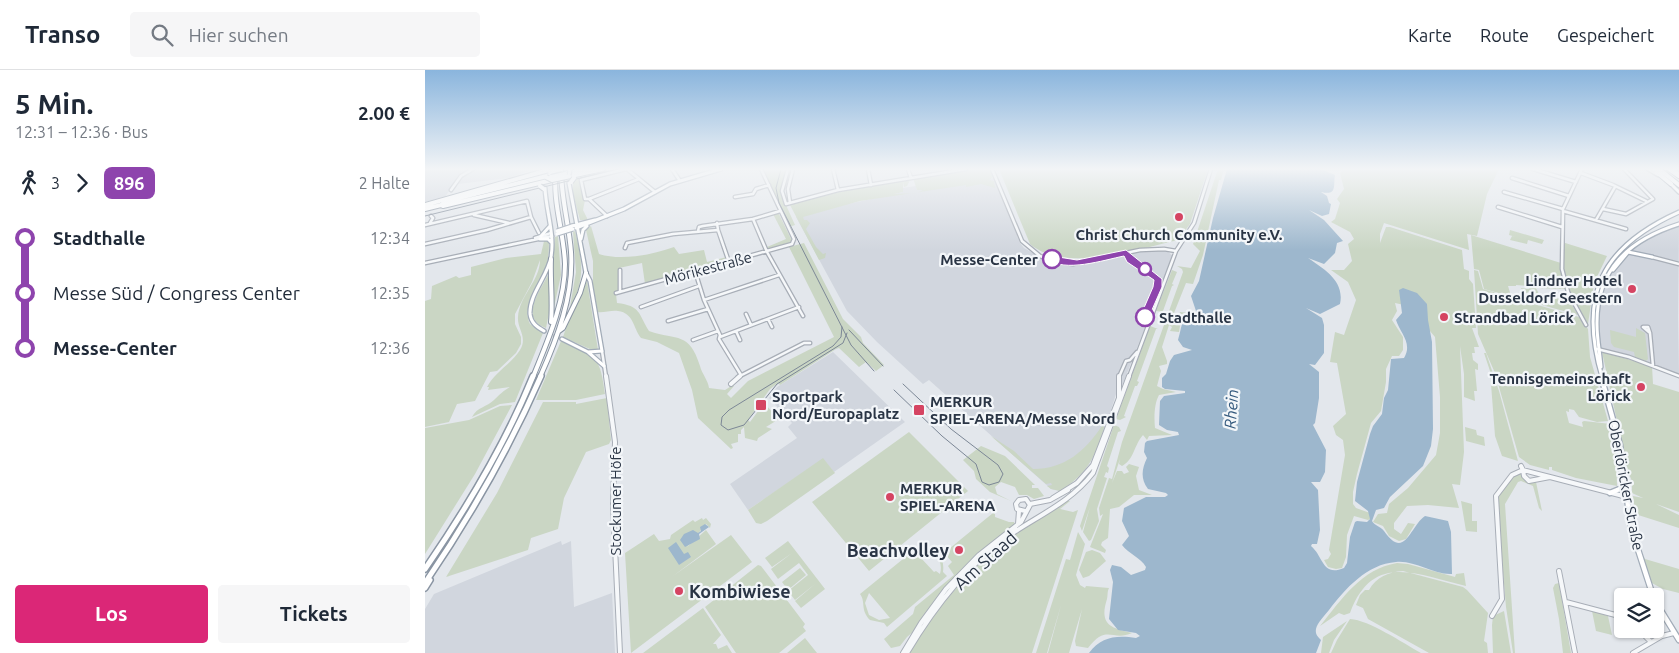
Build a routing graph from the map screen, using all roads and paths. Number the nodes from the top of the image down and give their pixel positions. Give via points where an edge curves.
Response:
1 (461, 196) edge
2 (471, 196) edge
3 (476, 196) edge
4 (485, 196) edge
5 (549, 196) edge
6 (555, 196) edge
7 (562, 196) edge
8 (571, 196) edge
9 (584, 196) edge
10 (596, 196) edge
11 (647, 196) edge
12 (740, 196) edge
13 (774, 196) edge
14 (784, 196) edge
15 (789, 196) edge
16 (815, 196) edge
17 (1005, 196) edge
18 (1202, 196) edge
19 (1519, 196) edge
20 (1569, 196) edge
21 (1610, 196) edge
22 (1635, 196) edge
23 (1651, 196) edge
24 (735, 197) dead end
25 (589, 199) junction
26 (1647, 202) junction
27 (790, 203) junction
28 (425, 207) edge
29 (434, 207) junction
30 (1498, 207) dead end
31 (1603, 209) junction
32 (1563, 210) junction
33 (780, 211) junction
34 (1679, 212) edge
35 (474, 215) junction
36 (431, 216) dead end
37 (607, 216) junction
38 (531, 217) junction
39 (576, 218) junction
40 (753, 219) junction
41 (1596, 220) junction
42 (1658, 220) junction
43 (591, 222) junction
44 (717, 223) junction
45 (512, 224) junction
46 (427, 225) edge
47 (1679, 225) edge
48 (550, 226) junction
49 (578, 226) junction
50 (1562, 227) junction
51 (572, 228) joint
52 (1667, 228) junction
53 (1626, 229) dead end
54 (718, 230) junction
55 (698, 231) junction
56 (551, 234) junction
57 (540, 236) junction
58 (581, 239) junction
59 (1627, 241) junction
60 (552, 243) junction
61 (425, 244) edge
62 (1633, 244) junction
63 (1629, 247) junction
64 (625, 248) dead end
65 (1176, 251) junction
66 (767, 252) junction
67 (1637, 253) junction
68 (1652, 257) junction
69 (551, 259) junction
70 (729, 262) junction
71 (425, 263) edge
72 (1679, 264) edge
73 (620, 270) dead end
74 (695, 271) junction
75 (1610, 271) junction
76 (586, 273) junction
77 (780, 275) junction
78 (699, 286) junction
79 (620, 292) junction
80 (616, 293) dead end
81 (704, 300) junction
82 (641, 307) dead end
83 (799, 307) junction
84 (708, 309) junction
85 (746, 314) dead end
86 (803, 316) dead end
87 (768, 319) junction
88 (668, 321) dead end
89 (751, 325) junction
90 (1586, 325) dead end
91 (772, 327) dead end
92 (544, 331) tunnel mouth
93 (736, 331) junction
94 (558, 332) junction
95 (718, 332) junction
96 (1650, 333) dead end
97 (720, 336) junction
98 (562, 339) tunnel mouth
99 (693, 340) dead end
100 (740, 340) dead end
101 (809, 343) dead end
102 (546, 345) junction
103 (1596, 348) junction
104 (602, 351) junction
105 (1137, 351) junction
106 (588, 352) junction
107 (1132, 365) junction
108 (604, 366) junction
109 (1124, 366) junction
110 (1653, 366) junction
111 (741, 375) junction
112 (1679, 376) edge
113 (731, 384) dead end
114 (1522, 468) junction
115 (1624, 471) junction
116 (1551, 477) junction
117 (1610, 492) junction
118 (1627, 497) junction
119 (1030, 506) junction
120 (1019, 511) junction
121 (1025, 511) junction
122 (1018, 524) junction
123 (620, 550) dead end
124 (615, 554) junction
125 (437, 566) junction
126 (425, 569) edge
127 (1559, 571) dead end
128 (425, 583) edge
129 (425, 588) edge
130 (1650, 588) edge
131 (1566, 602) junction
132 (1614, 615) edge
133 (1492, 616) dead end
134 (1664, 616) edge
135 (1674, 633) junction
136 (1647, 638) edge
137 (1679, 640) edge
138 (1651, 642) junction
139 (1642, 652) edge
140 (620, 653) edge
141 (903, 653) edge
142 (907, 653) edge
143 (1575, 653) edge
144 (1633, 653) edge

1 - 28 highway
2 - 28 highway
3 - 29 highway
4 - 29 highway
5 - 48 main road
6 - 102 highway via 564,246 564,277
7 - 94 highway via 572,267
8 - 39 main road
9 - 25 street
10 - 25 street
11 - 37 main road
12 - 24 street
13 - 33 street
14 - 27 street via 786,204
15 - 27 street
16 - 27 street
17 - 65 street via 1024,244 1046,258 1071,262 1150,248
18 - 65 street via 1194,223
19 - 32 street
20 - 32 street
21 - 31 street
22 - 26 street
23 - 26 street
25 - 37 street
26 - 31 street via 1626,214
28 - 29 highway
30 - 50 street
31 - 41 street
32 - 41 street
32 - 50 street
33 - 40 street
33 - 66 street, Mörikestraße via 794,241 789,246
34 - 42 main road
35 - 38 street via 527,201
35 - 45 street
35 - 46 street
36 - 46 street via 433,218
37 - 43 main road
38 - 45 street
38 - 57 street
39 - 43 main road
39 - 49 main road
40 - 44 street
40 - 66 street
41 - 53 street
42 - 52 main road
42 - 59 main road
43 - 49 main road
43 - 58 main road via 583,230
44 - 54 street
44 - 55 street via 700,226
45 - 61 street
47 - 52 main road
48 - 56 main road
48 - 57 main road
49 - 51 main road
49 - 58 main road
50 - 90 street via 1563,276 1571,300
51 - 56 main road, bridge
52 - 62 main road
54 - 55 street
54 - 70 street
55 - 64 street via 661,235 627,243
56 - 57 street
56 - 60 main road
57 - 60 main road
57 - 71 street
58 - 76 main road
59 - 63 main road
59 - 103 main road via 1599,284 1592,316
60 - 69 main road
62 - 63 main road
62 - 68 main road via 1637,250
63 - 67 main road
63 - 75 main road
65 - 105 street
66 - 70 street, Mörikestraße
66 - 77 street
67 - 68 main road
67 - 75 main road via 1627,253
68 - 72 street
69 - 92 main road via 530,310 532,322
69 - 102 highway via 553,309
70 - 74 street, Mörikestraße
73 - 79 street
74 - 78 street
74 - 79 street, Mörikestraße
75 - 103 main road, Oberlöricker Straße via 1598,309
76 - 94 highway via 580,293
76 - 104 main road
77 - 81 street
77 - 83 street
78 - 81 street
78 - 82 street
79 - 80 street, Mörikestraße
81 - 84 street
83 - 86 street
83 - 87 street
84 - 88 street
84 - 95 street
85 - 89 street
87 - 89 street
87 - 91 street
89 - 93 street
93 - 97 street
93 - 100 street
94 - 125 highway via 513,436
95 - 97 street
95 - 99 street
96 - 110 street
97 - 111 street via 723,349
98 - 106 main road
101 - 111 street
102 - 126 highway via 523,401 485,474
103 - 110 street
103 - 115 main road, Oberlöricker Straße
104 - 106 main road
104 - 108 street, Stockumer Höfe
105 - 107 street
105 - 109 street
106 - 108 main road
107 - 109 street
107 - 142 street, Am Staad via 1093,473 1082,487 1005,538 981,558 940,603
108 - 124 street, Stockumer Höfe via 615,442
109 - 119 street via 1118,379 1119,393 1093,465 1085,476 1061,495
110 - 112 street
111 - 113 street
114 - 116 street
114 - 116 street via 1529,481
114 - 133 street via 1512,475 1496,496 1502,599
115 - 117 main road via 1621,473 1621,489
115 - 118 main road, Oberlöricker Straße
116 - 117 street
117 - 118 street
118 - 130 main road, Oberlöricker Straße via 1632,530
119 - 120 street via 1025,499 1019,500 1016,506
119 - 121 street
120 - 121 street
120 - 122 street, Am Staad
121 - 122 street, Am Staad
122 - 141 street, Am Staad via 954,580
123 - 124 street
124 - 140 street, Stockumer Höfe
125 - 128 highway
125 - 129 highway
127 - 131 street
131 - 132 street
131 - 143 street
134 - 135 main road
135 - 137 main road
135 - 138 street via 1663,634
136 - 138 street
138 - 139 street
139 - 144 street

